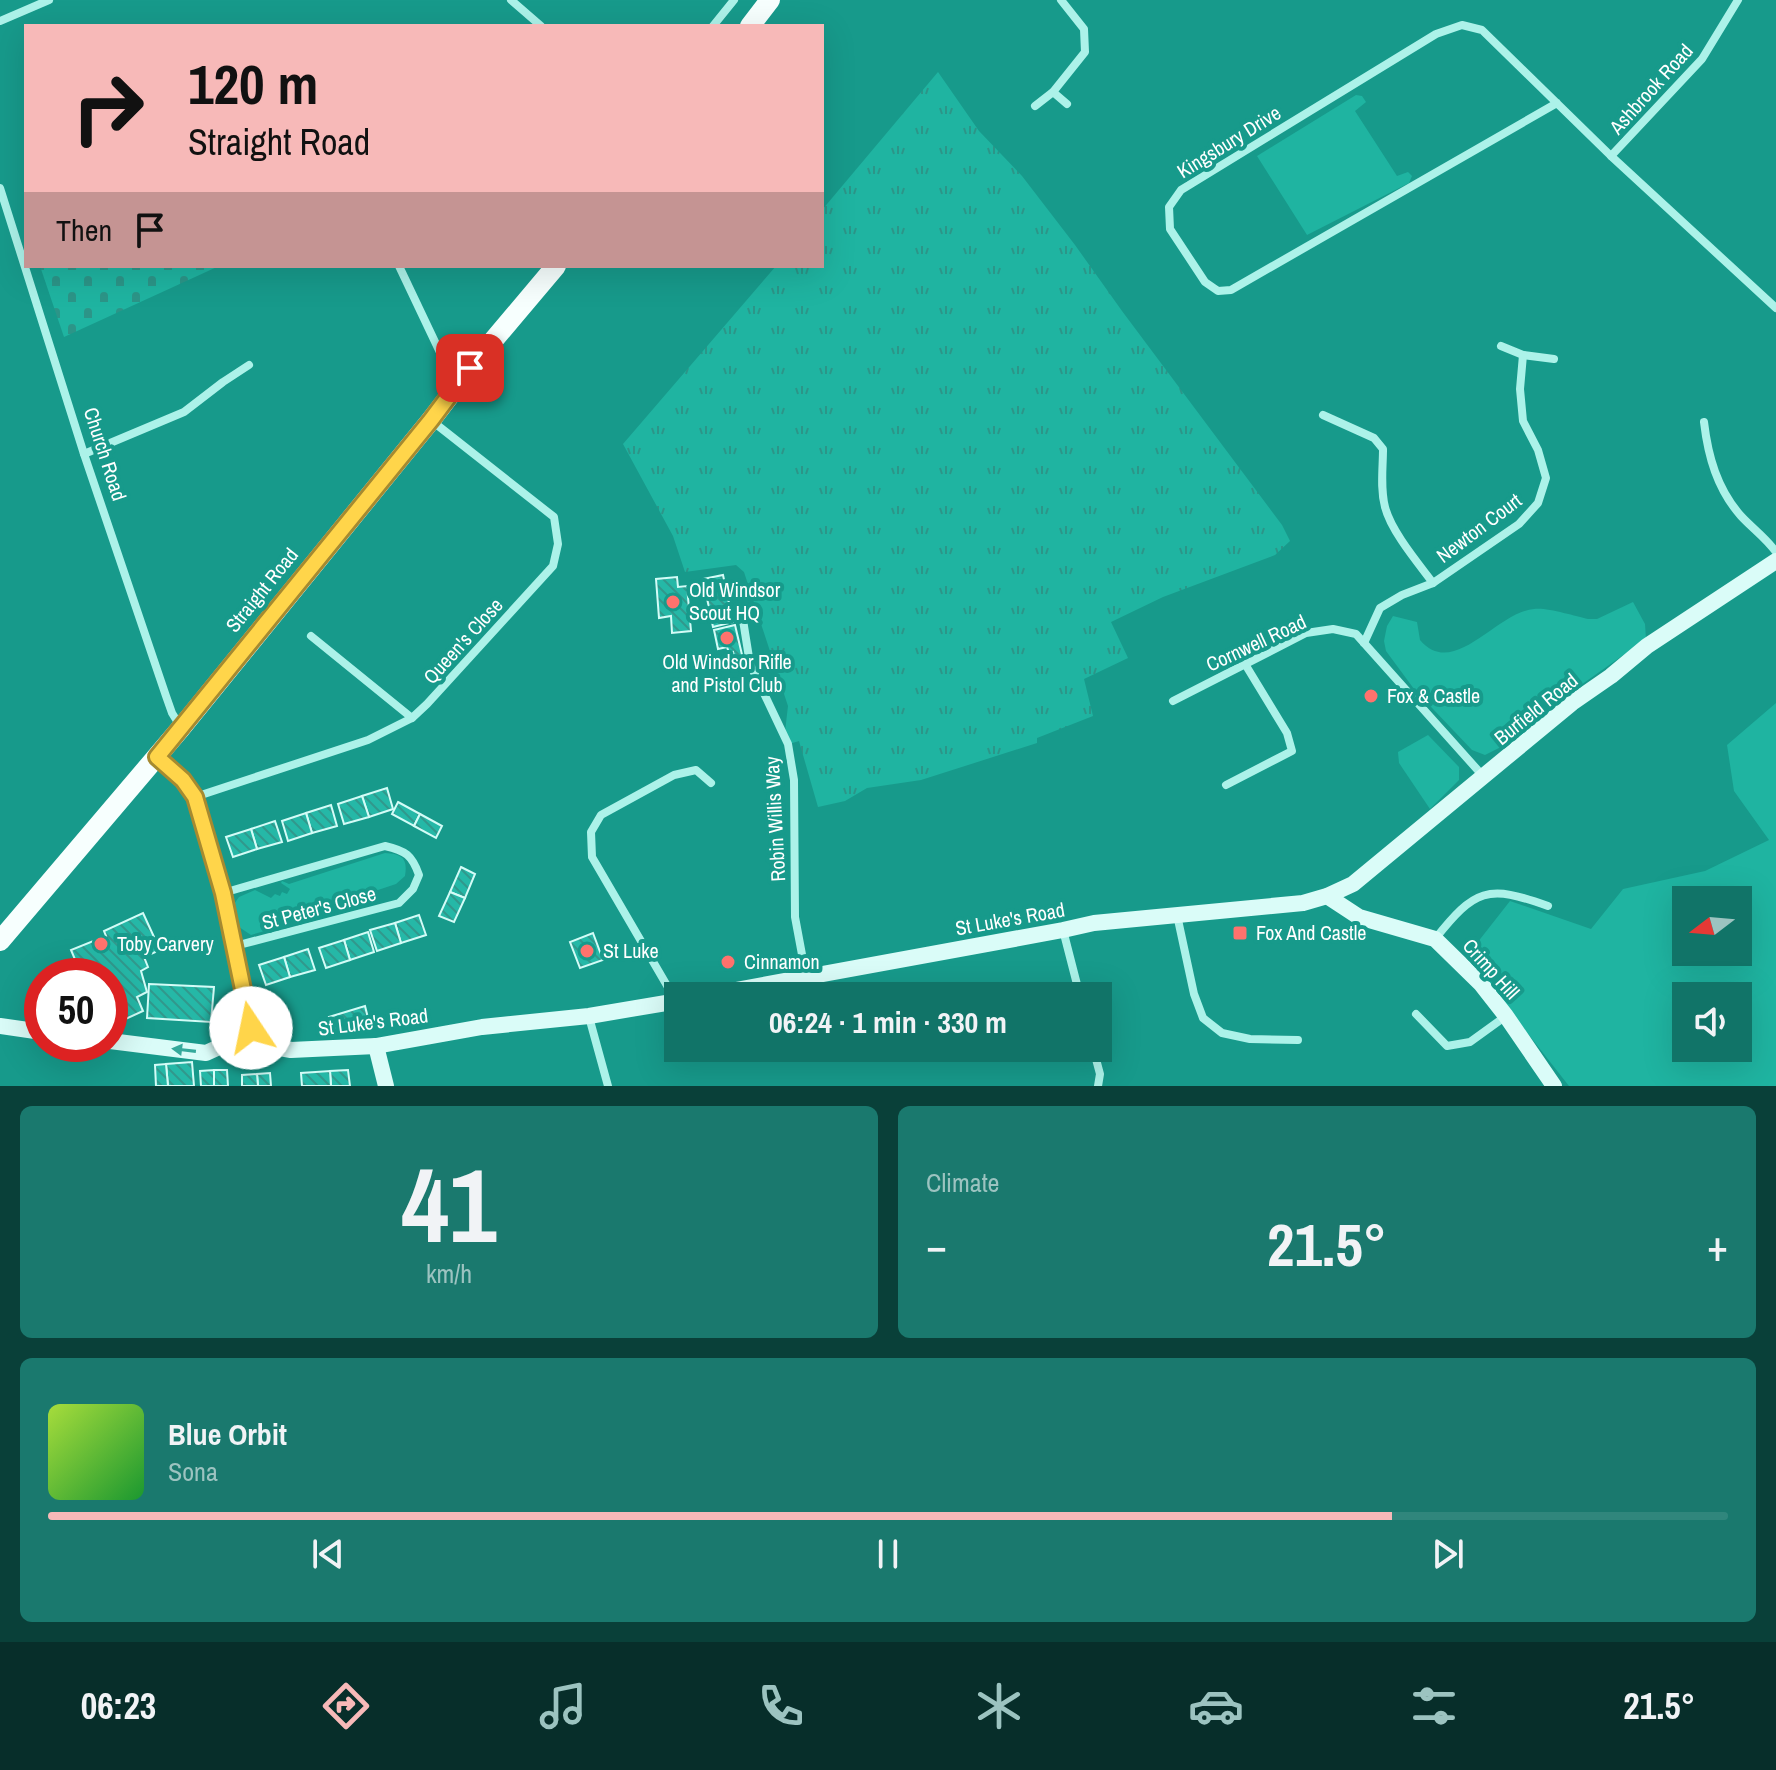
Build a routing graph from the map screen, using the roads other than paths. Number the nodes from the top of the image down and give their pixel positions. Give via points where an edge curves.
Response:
1 (49, 0) edge
2 (511, 0) edge
3 (734, 0) edge
4 (770, 0) edge
5 (1061, 0) edge
6 (1738, 0) edge
7 (0, 21) edge
8 (539, 24) edge
9 (715, 24) edge
10 (752, 24) edge
11 (1053, 92) junction
12 (1557, 103) junction
13 (1067, 104) dead end
14 (1035, 106) dead end
15 (1611, 156) junction
16 (0, 188) edge
17 (24, 264) edge
18 (25, 268) edge
19 (400, 268) edge
20 (554, 268) edge
21 (1776, 308) edge
22 (1501, 346) dead end
23 (1523, 355) junction
24 (1554, 359) dead end
25 (249, 365) dead end
26 (460, 381) junction
27 (1323, 415) dead end
28 (431, 420) junction
29 (1704, 422) dead end
30 (84, 454) junction
31 (1776, 552) edge
32 (1776, 561) edge
33 (1433, 583) junction
34 (743, 620) dead end
35 (311, 636) dead end
36 (1364, 643) junction
37 (1245, 664) junction
38 (1173, 701) dead end
39 (412, 718) junction
40 (181, 728) junction
41 (157, 757) junction
42 (1484, 778) junction
43 (711, 783) dead end
44 (1226, 785) dead end
45 (195, 797) junction
46 (223, 893) junction
47 (1327, 896) junction
48 (1548, 906) dead end
49 (1176, 914) junction
50 (1063, 930) junction
51 (1435, 939) junction
52 (0, 941) edge
53 (235, 946) junction
54 (806, 976) junction
55 (666, 982) edge
56 (775, 982) edge
57 (1076, 982) edge
58 (664, 1003) edge
59 (1416, 1014) dead end
60 (589, 1016) junction
61 (1506, 1016) junction
62 (0, 1026) edge
63 (251, 1028) junction
64 (24, 1029) edge
65 (1298, 1040) dead end
66 (128, 1043) edge
67 (376, 1046) junction
68 (1097, 1062) edge
69 (386, 1086) edge
70 (608, 1086) edge
71 (1098, 1086) edge
72 (1554, 1086) edge

1 - 7 street
2 - 8 street
3 - 9 street
4 - 10 main road
5 - 11 street via 1084,29 1085,52
6 - 15 street, Ashbrook Road via 1702,59
11 - 13 street
11 - 14 street
12 - 12 street, Kingsbury Drive via 1482,30 1462,25 1436,34 1181,190 1169,207 1170,229 1205,282 1218,291 1231,290
12 - 15 street, Kingsbury Drive
15 - 21 street, Kingsbury Drive
16 - 17 street, Church Road
18 - 30 street, Church Road
19 - 26 street via 446,365
20 - 26 main road, Straight Road
22 - 23 street
23 - 24 street
23 - 33 street, Newton Court via 1523,421 1546,478 1538,503 1519,524
25 - 30 street via 184,412
26 - 28 main road, Straight Road
27 - 33 street via 1374,438 1383,449 1385,509
28 - 39 street, Queen's Close via 554,517 558,544 553,566
28 - 40 main road, Straight Road
29 - 31 street via 1707,449 1724,491
30 - 40 street, Church Road
32 - 42 main road, Burfield Road via 1647,646
33 - 36 street, Newton Court via 1380,608
34 - 54 street, Robin Willis Way via 750,664 788,744 794,780 795,917
35 - 39 street
36 - 37 street, Cornwell Road via 1356,634 1333,629 1306,633
36 - 42 street, Cornwell Road
37 - 38 street, Cornwell Road
37 - 44 street via 1287,733 1292,751
39 - 45 street, Queen's Close via 368,740
40 - 41 main road, Straight Road
41 - 45 main road
41 - 52 main road, Straight Road
42 - 47 main road, Burfield Road via 1353,884
43 - 55 street via 696,770 674,775 601,815 591,832 592,857
45 - 46 main road
46 - 53 main road
46 - 53 street, St Peter's Close via 385,846 413,859 419,875 399,903
47 - 49 main road, St Luke's Road via 1303,903
47 - 51 main road, Crimp Hill via 1359,917
48 - 51 street via 1508,893 1482,896 1456,914
49 - 50 main road, St Luke's Road
49 - 65 street via 1203,1018 1222,1033
50 - 54 main road, St Luke's Road
50 - 57 street
51 - 61 main road, Crimp Hill
53 - 63 main road
54 - 56 main road, St Luke's Road
58 - 60 main road, St Luke's Road
59 - 61 street via 1447,1046 1470,1042
60 - 67 main road, St Luke's Road via 482,1027
60 - 70 street
61 - 72 main road, Crimp Hill
62 - 64 main road
63 -> 66 main road via 206,1053
63 - 67 main road, St Luke's Road via 263,1045 291,1050
67 - 69 main road
68 - 71 street

